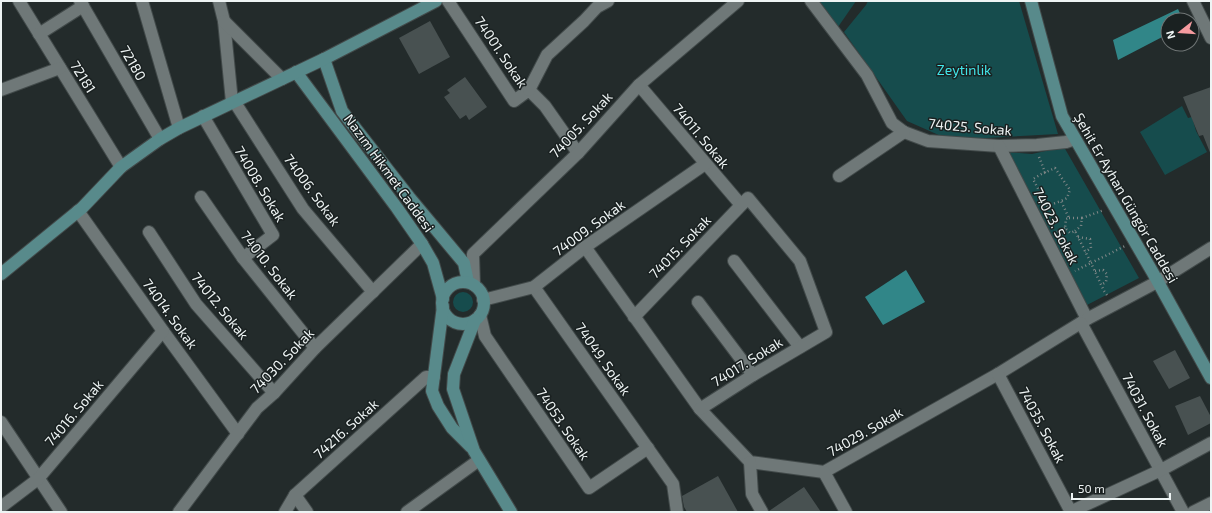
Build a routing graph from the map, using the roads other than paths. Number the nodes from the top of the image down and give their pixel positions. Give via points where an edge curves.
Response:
1 (19, 1) edge
2 (142, 1) edge
3 (219, 1) edge
4 (436, 1) edge
5 (448, 1) edge
6 (608, 1) edge
7 (738, 1) edge
8 (812, 1) edge
9 (1031, 1) edge
10 (1193, 1) edge
11 (82, 4) edge
12 (224, 21) junction
13 (39, 34) junction
14 (1211, 38) edge
15 (324, 59) junction
16 (60, 68) junction
17 (296, 72) junction
18 (282, 79) junction
19 (639, 86) junction
20 (1, 90) edge
21 (529, 90) junction
22 (233, 101) junction
23 (203, 116) junction
24 (179, 128) junction
25 (904, 132) junction
26 (1074, 139) junction
27 (160, 140) junction
28 (999, 146) junction
29 (578, 153) junction
30 (705, 164) junction
31 (122, 167) junction
32 (839, 176) dead end
33 (201, 197) dead end
34 (745, 202) junction
35 (78, 211) junction
36 (149, 232) dead end
37 (422, 244) junction
38 (585, 247) junction
39 (1211, 248) edge
40 (243, 258) junction
41 (734, 261) dead end
42 (1, 274) edge
43 (1157, 282) junction
44 (471, 284) junction
45 (534, 287) junction
46 (373, 292) junction
47 (483, 300) junction
48 (698, 302) dead end
49 (443, 303) junction
50 (634, 317) junction
51 (477, 318) junction
52 (1084, 321) junction
53 (163, 331) junction
54 (800, 347) junction
55 (315, 348) junction
56 (998, 374) junction
57 (753, 375) junction
58 (434, 377) junction
59 (1211, 378) edge
60 (274, 393) junction
61 (700, 409) junction
62 (1, 422) edge
63 (238, 434) junction
64 (1211, 442) edge
65 (648, 448) junction
66 (477, 455) junction
67 (750, 462) junction
68 (1161, 470) junction
69 (824, 472) junction
70 (38, 479) junction
71 (295, 495) junction
72 (1211, 503) edge
73 (1, 506) edge
74 (61, 512) edge
75 (179, 512) edge
76 (285, 512) edge
77 (307, 512) edge
78 (408, 512) edge
79 (511, 512) edge
80 (677, 512) edge
81 (762, 512) edge
82 (846, 512) edge
83 (1071, 512) edge
84 (1183, 512) edge
85 (1193, 512) edge

1 - 13 street, 72181
2 - 24 street
3 - 12 street
4 - 15 main road
5 - 21 street, 74001. Sokak via 514,101
6 - 21 street via 597,7 546,55
7 - 19 street, 74005. Sokak
8 - 25 street, 74025. Sokak via 867,76 892,123
9 - 26 main road, Şehit Er Ayhan Güngör Caddesi via 1062,116
10 - 14 street
11 - 13 street
11 - 27 street, 72180
12 - 18 street
12 - 22 street
13 - 16 street, 72181
15 - 17 main road
15 - 44 main road, Nazım Hikmet Caddesi via 342,111 464,263
16 - 20 street
16 - 31 street, 72181
17 - 18 main road
17 - 37 main road, Nazım Hikmet Caddesi
18 - 22 main road
19 - 29 street, 74005. Sokak
19 - 30 street, 74011. Sokak
21 - 29 street, 74001. Sokak via 545,106
22 - 23 main road
22 - 46 street, 74006. Sokak via 303,209
23 - 24 main road
23 - 40 street, 74008. Sokak via 273,235
24 - 27 main road
25 - 28 street, 74025. Sokak via 928,141
25 - 32 street
26 - 28 street, 74025. Sokak via 1037,145
26 - 43 main road, Şehit Er Ayhan Güngör Caddesi
27 - 31 main road
28 - 52 street, 74023. Sokak via 1066,276
29 - 44 street, 74005. Sokak via 473,254
30 - 34 street, 74011. Sokak
30 - 38 street, 74009. Sokak
31 - 35 main road
33 - 40 street, 74010. Sokak
34 - 50 street, 74015. Sokak
34 - 54 street, 74011. Sokak via 800,261 826,332
35 - 42 main road
35 - 53 street, 74014. Sokak
36 - 60 street, 74012. Sokak via 196,304
37 - 46 street, 74030. Sokak
37 - 49 main road, Nazım Hikmet Caddesi via 433,263
38 - 45 street, 74009. Sokak
38 - 50 street
39 - 43 street, 74029. Sokak
40 - 55 street, 74010. Sokak
41 - 54 street, 74017. Sokak
43 - 52 street, 74029. Sokak
43 - 59 main road, Şehit Er Ayhan Güngör Caddesi
44 - 47 main road via 479,290
44 - 49 main road via 461,282 449,287
45 - 47 street, 74009. Sokak
45 - 65 street, 74049. Sokak
46 - 55 street, 74030. Sokak
47 - 51 main road via 483,309
48 - 57 street
49 - 51 main road via 449,318 455,322 468,323
49 - 58 main road, Nazım Hikmet Caddesi
50 - 61 street
51 - 65 street, 74053. Sokak via 485,336 589,488
51 - 66 main road, Nazım Hikmet Caddesi via 454,374 453,389
52 - 56 street, 74029. Sokak
52 - 68 street, 74031. Sokak
53 - 63 street, 74014. Sokak
53 - 70 street, 74016. Sokak
54 - 57 street, 74017. Sokak
55 - 60 street, 74030. Sokak
56 - 69 street, 74029. Sokak
56 - 83 street, 74035. Sokak
57 - 61 street, 74017. Sokak
58 - 66 main road, Nazım Hikmet Caddesi via 432,391 438,406 452,428
58 - 71 street, 74216. Sokak via 426,377
60 - 63 street, 74030. Sokak via 257,408
61 - 67 street
62 - 70 street
63 - 75 street, 74030. Sokak
64 - 68 street
65 - 80 street, 74049. Sokak via 673,484
66 - 78 street
66 - 79 main road, Nazım Hikmet Caddesi
67 - 69 street, 74029. Sokak
67 - 81 street via 752,494
68 - 83 street
68 - 84 street, 74031. Sokak
69 - 82 street
70 - 73 street, 74016. Sokak
70 - 74 street
71 - 76 street, 74216. Sokak
71 - 77 street
72 - 85 street

